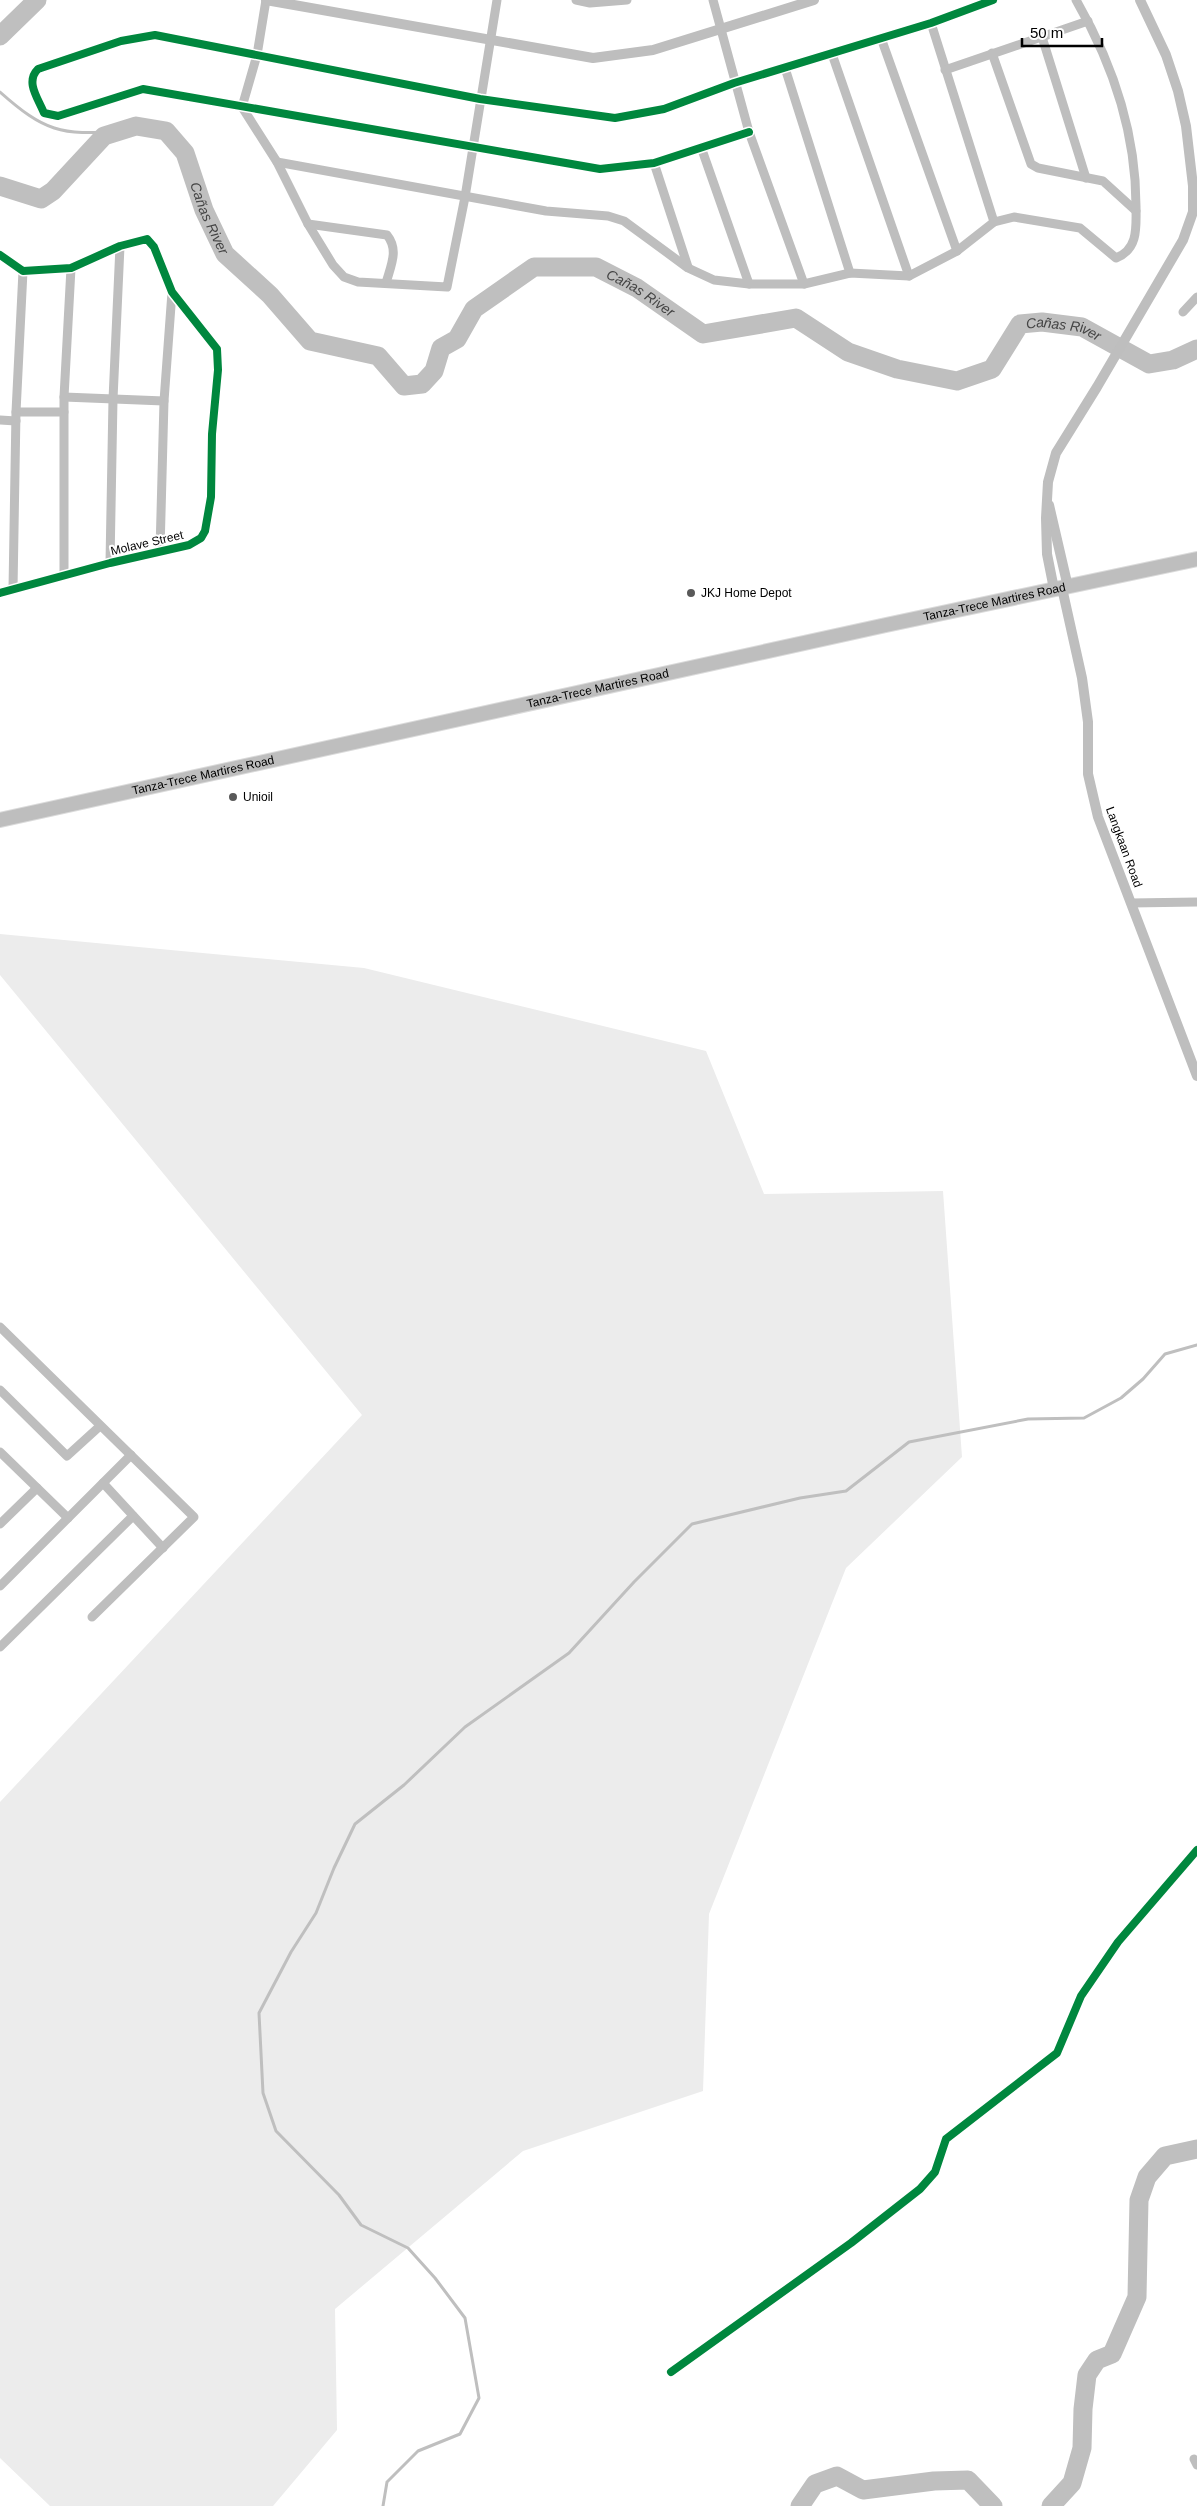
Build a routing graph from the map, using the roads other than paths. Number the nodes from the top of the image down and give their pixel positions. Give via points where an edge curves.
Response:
1 (266, 0) edge
2 (498, 0) edge
3 (576, 0) edge
4 (627, 0) edge
5 (713, 0) edge
6 (814, 0) edge
7 (993, 0) edge
8 (1076, 0) edge
9 (1140, 0) edge
10 (605, 1) edge
11 (1088, 21) junction
12 (931, 23) junction
13 (722, 29) junction
14 (1042, 36) junction
15 (881, 38) junction
16 (491, 40) junction
17 (832, 54) junction
18 (992, 54) junction
19 (257, 56) junction
20 (785, 68) junction
21 (945, 70) junction
22 (734, 83) junction
23 (480, 99) junction
24 (242, 107) junction
25 (749, 132) junction
26 (473, 146) junction
27 (701, 147) junction
28 (277, 162) junction
29 (654, 163) junction
30 (1086, 178) junction
31 (465, 197) junction
32 (1136, 211) junction
33 (994, 222) junction
34 (308, 224) junction
35 (120, 246) junction
36 (956, 251) junction
37 (0, 255) edge
38 (71, 268) junction
39 (688, 268) junction
40 (23, 271) junction
41 (850, 273) junction
42 (909, 276) junction
43 (386, 282) junction
44 (748, 284) junction
45 (804, 284) junction
46 (172, 292) junction
47 (1197, 297) edge
48 (1183, 312) dead end
49 (64, 397) junction
50 (113, 399) junction
51 (164, 401) junction
52 (64, 412) junction
53 (16, 416) junction
54 (0, 420) edge
55 (1048, 504) junction
56 (160, 551) junction
57 (1197, 559) edge
58 (110, 563) junction
59 (1063, 564) junction
60 (1049, 567) junction
61 (64, 575) junction
62 (1061, 588) junction
63 (13, 589) junction
64 (0, 593) edge
65 (0, 820) edge
66 (1197, 902) edge
67 (1131, 903) junction
68 (1197, 1076) edge
69 (0, 1327) edge
70 (0, 1390) edge
71 (100, 1426) junction
72 (131, 1455) junction
73 (2, 1456) edge
74 (103, 1483) junction
75 (37, 1488) junction
76 (133, 1516) junction
77 (68, 1518) junction
78 (0, 1524) edge
79 (163, 1548) junction
80 (0, 1586) edge
81 (92, 1616) dead end
82 (0, 1647) edge
83 (1197, 1850) edge
84 (671, 2372) dead end

1 - 16 street
1 - 19 street
2 - 16 street
3 - 10 street
4 - 10 street
5 - 13 street
6 - 13 street
7 - 12 street
8 - 11 street
9 - 55 street via 1166,55 1178,91 1186,126 1193,212 1182,240 1056,453 1048,482
11 - 14 street
11 - 32 street via 1109,66 1127,118 1136,180
12 - 15 street
12 - 21 street
13 - 16 street via 652,50 606,57 586,57
13 - 22 street
14 - 18 street
14 - 30 street
15 - 17 street
15 - 36 street
16 - 23 street
17 - 20 street
17 - 42 street
18 - 21 street
18 - 30 street via 1031,164
19 - 23 street
19 - 24 street
19 - 24 street via 156,35 121,41 38,69 31,82 44,112 58,116 143,89
20 - 22 street
20 - 41 street
21 - 33 street
22 - 23 street via 664,109 615,118
22 - 25 street
23 - 26 street
24 - 26 street
24 - 28 street
25 - 27 street
25 - 45 street
26 - 29 street via 600,168
26 - 31 street
27 - 29 street
27 - 44 street
28 - 31 street
28 - 34 street
29 - 39 street
30 - 32 street via 1103,181
31 - 39 street via 546,211 608,216 624,221
31 - 43 street via 447,287
32 - 33 street via 1137,236 1116,258 1080,228 1014,217
33 - 36 street
34 - 43 street via 344,277 358,282
34 - 43 street via 387,234 395,251
35 - 38 street
35 - 46 street via 147,239 154,247
35 - 50 street
36 - 42 street
37 - 40 street
38 - 40 street
38 - 49 street
39 - 44 street via 714,280
40 - 53 street
41 - 42 street
41 - 45 street
44 - 45 street
46 - 51 street
46 - 56 street, Molave Street via 217,349 218,370 207,524 196,542
47 - 48 street
49 - 50 street
49 - 52 street
50 - 51 street
50 - 58 street
51 - 56 street
52 - 53 street
52 - 61 street
53 - 54 street
53 - 63 street
55 - 59 street
55 - 60 street via 1046,554
56 - 58 street, Molave Street
57 - 62 main road, Tanza-Trece Martires Road
58 - 61 street, Molave Street
59 - 60 street
59 - 62 street
60 - 62 street
61 - 63 street, Molave Street
62 - 65 main road, Tanza-Trece Martires Road
62 - 67 street, Langkaan Road via 1082,678 1088,722 1088,774 1098,817
63 - 64 street, Molave Street
66 - 67 street
67 - 68 street, Langkaan Road
69 - 71 street
70 - 71 street via 68,1456
71 - 72 street
72 - 74 street
72 - 79 street via 194,1517
73 - 75 street
74 - 76 street
74 - 77 street
75 - 77 street
75 - 78 street
76 - 79 street
76 - 82 street
77 - 80 street
79 - 81 street
83 - 84 street via 1118,1942 1081,1996 1057,2053 946,2139 935,2172 920,2189 851,2243

